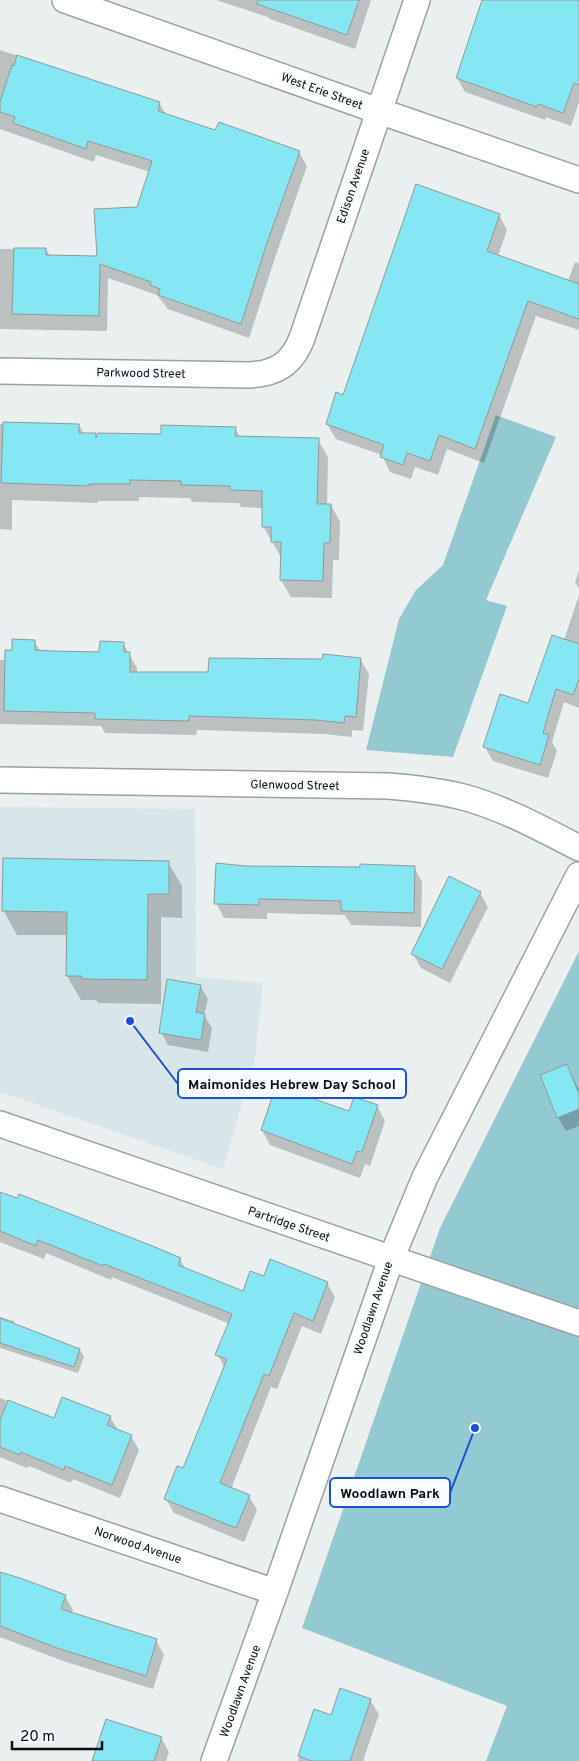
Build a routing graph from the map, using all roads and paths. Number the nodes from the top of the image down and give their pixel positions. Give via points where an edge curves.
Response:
1 (65, 0) edge
2 (417, 0) edge
3 (379, 111) junction
4 (579, 180) edge
5 (281, 367) joint
6 (0, 371) edge
7 (0, 780) edge
8 (579, 848) edge
9 (579, 875) edge
10 (0, 1124) edge
11 (391, 1258) junction
12 (579, 1323) edge
13 (0, 1498) edge
14 (275, 1592) junction
15 (214, 1761) edge

1 - 3 street, West Erie Street
2 - 3 street, Edison Avenue
3 - 4 street, West Erie Street
3 - 5 street, Edison Avenue via 302,338 294,355
5 - 6 street, Parkwood Street via 248,375
7 - 8 street, Glenwood Street via 422,789 483,804
9 - 11 street, Woodlawn Avenue via 425,1177
10 - 11 street, Partridge Street
11 - 12 street, Partridge Street
11 - 14 street, Woodlawn Avenue
13 - 14 street, Norwood Avenue
14 - 15 street, Woodlawn Avenue

